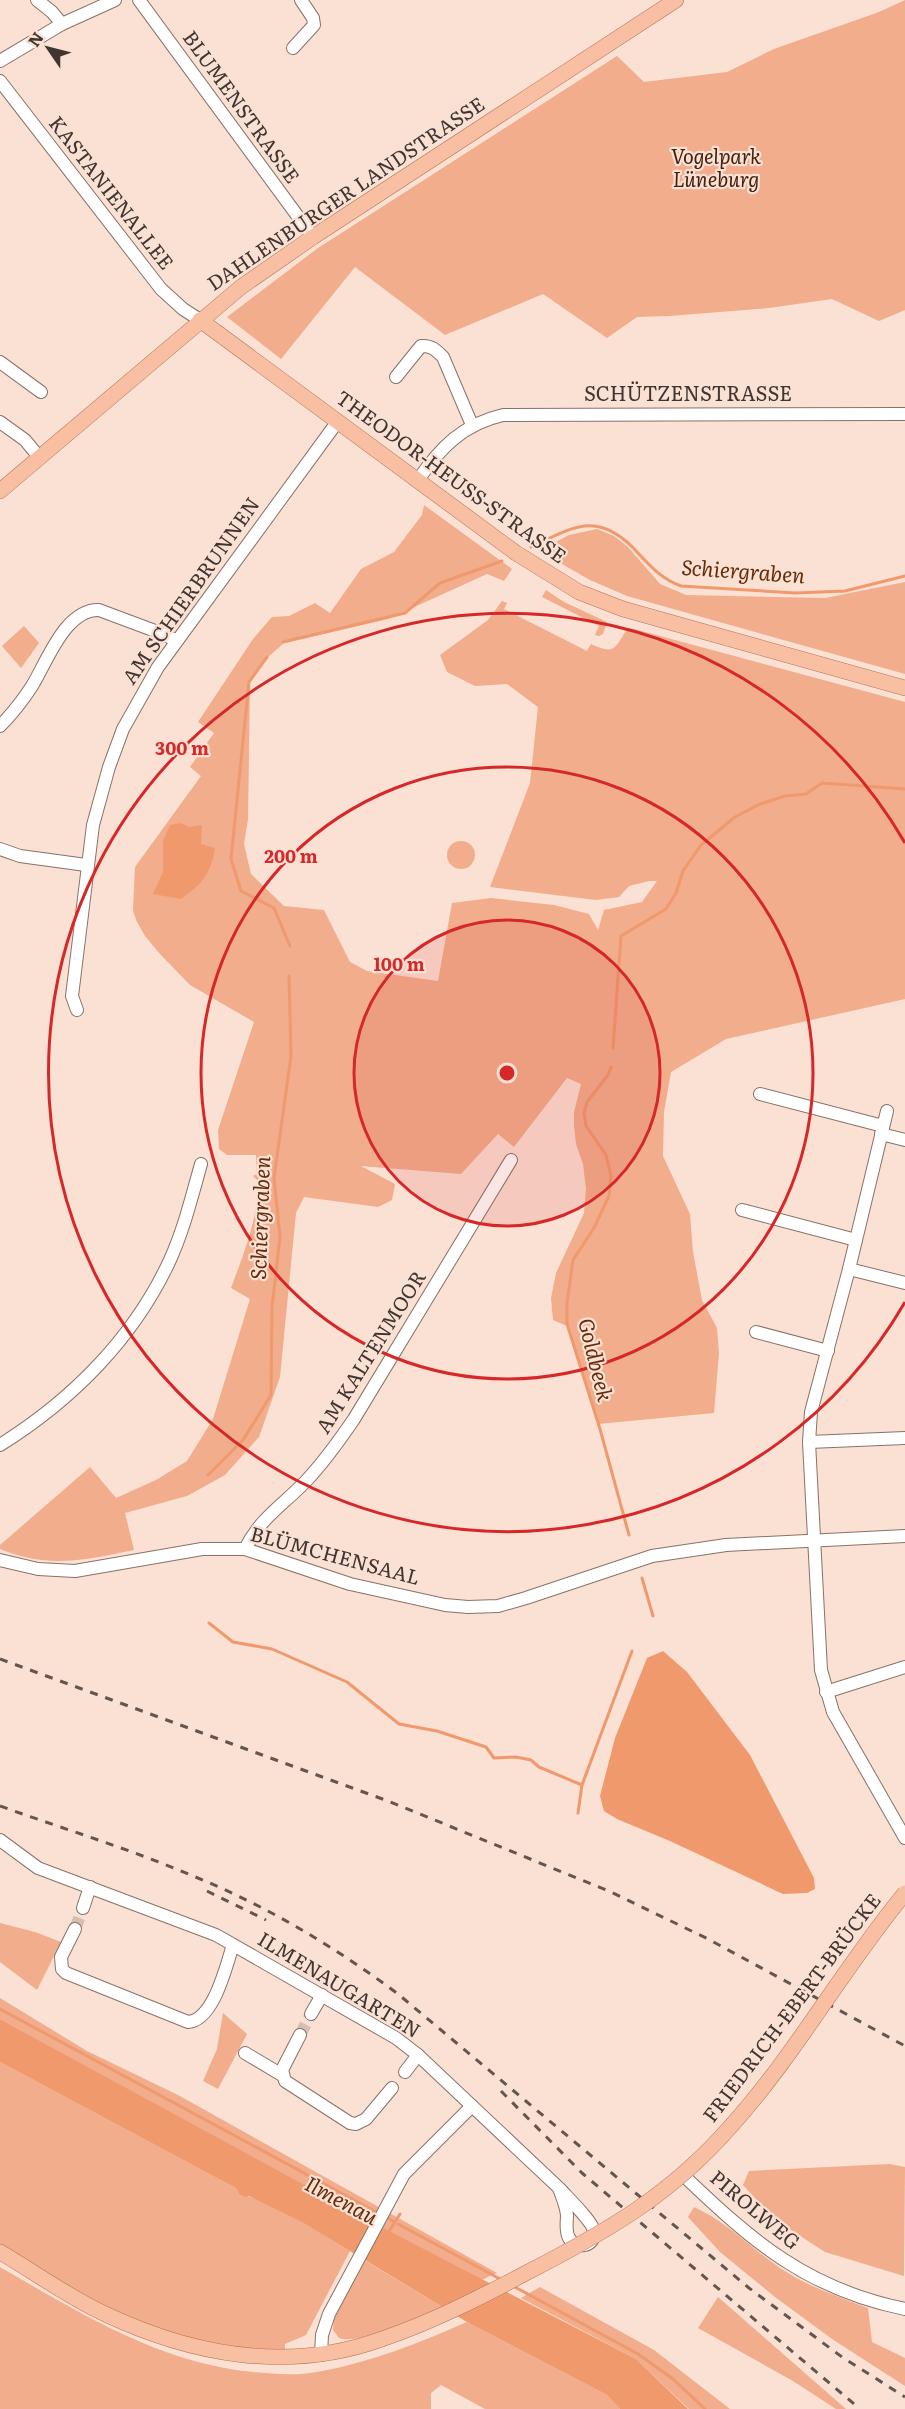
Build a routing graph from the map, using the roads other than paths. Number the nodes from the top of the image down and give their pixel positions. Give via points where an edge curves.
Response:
1 (37, 0) edge
2 (115, 0) edge
3 (139, 0) edge
4 (301, 0) edge
5 (667, 2) edge
6 (62, 24) junction
7 (293, 48) dead end
8 (0, 61) edge
9 (0, 81) edge
10 (313, 237) junction
11 (200, 320) junction
12 (0, 362) edge
13 (396, 377) dead end
14 (40, 392) dead end
15 (905, 414) edge
16 (338, 421) junction
17 (0, 422) edge
18 (472, 425) junction
19 (39, 457) junction
20 (418, 480) junction
21 (0, 490) edge
22 (176, 641) junction
23 (905, 688) edge
24 (0, 726) edge
25 (0, 849) edge
26 (86, 865) junction
27 (77, 1010) dead end
28 (760, 1094) dead end
29 (887, 1111) dead end
30 (882, 1130) junction
31 (905, 1140) edge
32 (512, 1160) dead end
33 (201, 1164) dead end
34 (742, 1210) dead end
35 (856, 1240) junction
36 (849, 1269) junction
37 (905, 1283) edge
38 (756, 1332) dead end
39 (828, 1351) junction
40 (905, 1438) edge
41 (809, 1442) junction
42 (0, 1445) edge
43 (905, 1536) edge
44 (814, 1541) junction
45 (245, 1549) junction
46 (0, 1560) edge
47 (905, 1667) edge
48 (826, 1692) junction
49 (903, 1831) edge
50 (0, 1840) edge
51 (90, 1887) junction
52 (905, 1893) edge
53 (83, 1908) tunnel mouth
54 (75, 1929) tunnel mouth
55 (233, 1945) junction
56 (322, 1995) junction
57 (311, 2014) tunnel mouth
58 (300, 2035) tunnel mouth
59 (245, 2053) dead end
60 (418, 2055) junction
61 (405, 2072) dead end
62 (282, 2075) junction
63 (392, 2088) dead end
64 (472, 2106) junction
65 (683, 2175) junction
66 (559, 2188) dead end
67 (0, 2253) edge
68 (905, 2309) edge
69 (321, 2355) junction

1 - 6 street
2 - 6 street
3 - 10 street, BLUMENSTRASSE
4 - 7 street via 314,25
5 - 10 main road, DAHLENBURGER LANDSTRASSE
6 - 8 street
9 - 11 street, KASTANIENALLEE via 161,289
10 - 11 main road, DAHLENBURGER LANDSTRASSE
11 - 16 main road, THEODOR-HEUSS-STRASSE
11 - 19 main road, DAHLENBURGER LANDSTRASSE
12 - 14 street
13 - 18 street via 421,346 436,350 443,357
15 - 18 street, SCHÜTZENSTRASSE via 539,413 503,415
16 - 20 main road, THEODOR-HEUSS-STRASSE
16 - 22 street, AM SCHIERBRUNNEN
17 - 19 street via 25,440
18 - 20 street, SCHÜTZENSTRASSE via 455,435
19 - 21 main road, DAHLENBURGER LANDSTRASSE
20 - 23 main road, THEODOR-HEUSS-STRASSE via 516,553 601,602
22 - 24 street via 99,610 80,614 61,635 29,690
22 - 26 street, AM SCHIERBRUNNEN via 136,703 113,753
25 - 26 street via 20,856
26 - 27 street, AM SCHIERBRUNNEN via 72,996
28 - 30 street
29 - 30 street
30 - 31 street
30 - 35 street
32 - 45 street, AM KALTENMOOR via 331,1453 262,1520
33 - 42 street via 171,1259 142,1309 106,1358 75,1390
34 - 35 street
35 - 36 street
36 - 37 street
36 - 39 street
38 - 39 street
39 - 41 street via 811,1412
40 - 41 street
41 - 44 street
43 - 44 street, BLÜMCHENSAAL
44 - 45 street, BLÜMCHENSAAL via 726,1545 652,1556 498,1606 468,1607 350,1584
44 - 48 street via 820,1670
45 - 46 street, BLÜMCHENSAAL via 201,1549 75,1571 38,1569
47 - 48 street
48 - 49 street via 833,1712
50 - 51 street, ILMENAUGARTEN via 38,1868
51 - 53 street
51 - 55 street, ILMENAUGARTEN
52 - 65 main road, FRIEDRICH-EBERT-BRÜCKE, bridge via 751,2103
54 - 55 street via 61,1957 66,1972 188,2022 205,2014
55 - 56 street, ILMENAUGARTEN
56 - 57 street
56 - 60 street, ILMENAUGARTEN
58 - 62 street
59 - 62 street
60 - 61 street
60 - 64 street, ILMENAUGARTEN
62 - 63 street via 285,2081 356,2124 366,2119
64 - 66 street, ILMENAUGARTEN
64 - 69 street via 402,2177 328,2314
65 - 68 street, PIROLWEG via 767,2249 798,2270 856,2297
65 - 69 main road, FRIEDRICH-EBERT-BRÜCKE, bridge via 639,2210 592,2239 470,2303 382,2339
67 - 69 main road, FRIEDRICH-EBERT-BRÜCKE via 100,2312 168,2340 242,2355

